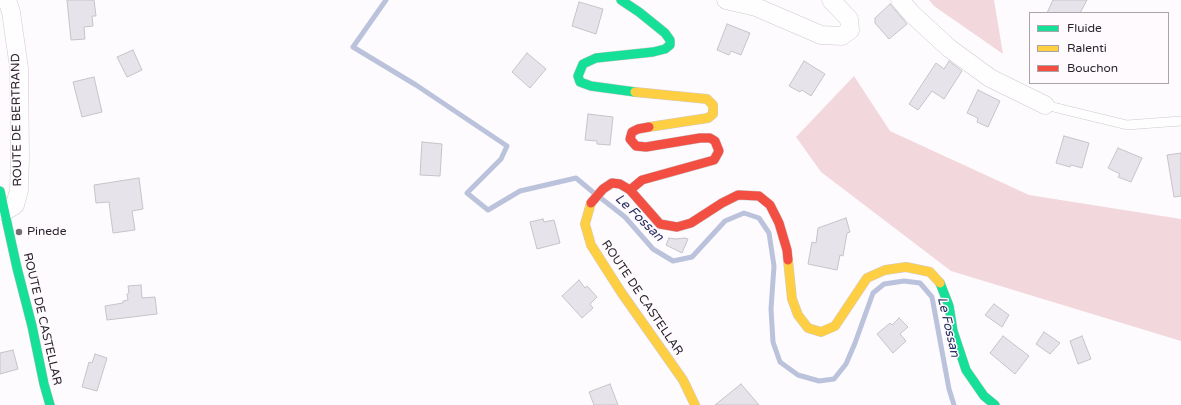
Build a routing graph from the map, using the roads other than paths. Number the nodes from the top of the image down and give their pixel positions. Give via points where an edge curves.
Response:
1 (7, 0) edge
2 (621, 0) edge
3 (726, 0) edge
4 (831, 0) edge
5 (900, 0) edge
6 (1045, 105) joint
7 (1181, 121) edge
8 (630, 190) junction
9 (0, 191) edge
10 (5, 211) junction
11 (50, 405) edge
12 (695, 405) edge
13 (996, 405) edge

1 - 10 street, ROUTE DE BERTRAND via 19,68 20,158 19,190 14,205
2 - 8 street via 665,33 670,45 653,52 596,58 583,64 578,76 580,82 607,89 707,99 712,105 713,114 708,118 638,129 632,132 630,140 636,146 646,146 710,138 716,141 719,152 714,160 642,180
3 - 4 street via 756,7 821,35 842,36 850,30 849,19
5 - 6 street via 949,48 990,78
6 - 7 lane via 1128,125
8 - 12 street, ROUTE DE CASTELLAR via 612,183 591,203 585,224 591,245 683,380
8 - 13 street, ROUTE DE CASTELLAR via 660,224 677,227 691,223 738,195 759,196 770,206 779,223 787,250 792,299 798,315 808,328 821,332 835,326 867,278 885,270 906,267 930,272 941,284 966,370 984,396
9 - 10 street, ROUTE DE CASTELLAR
10 - 11 street, ROUTE DE CASTELLAR

